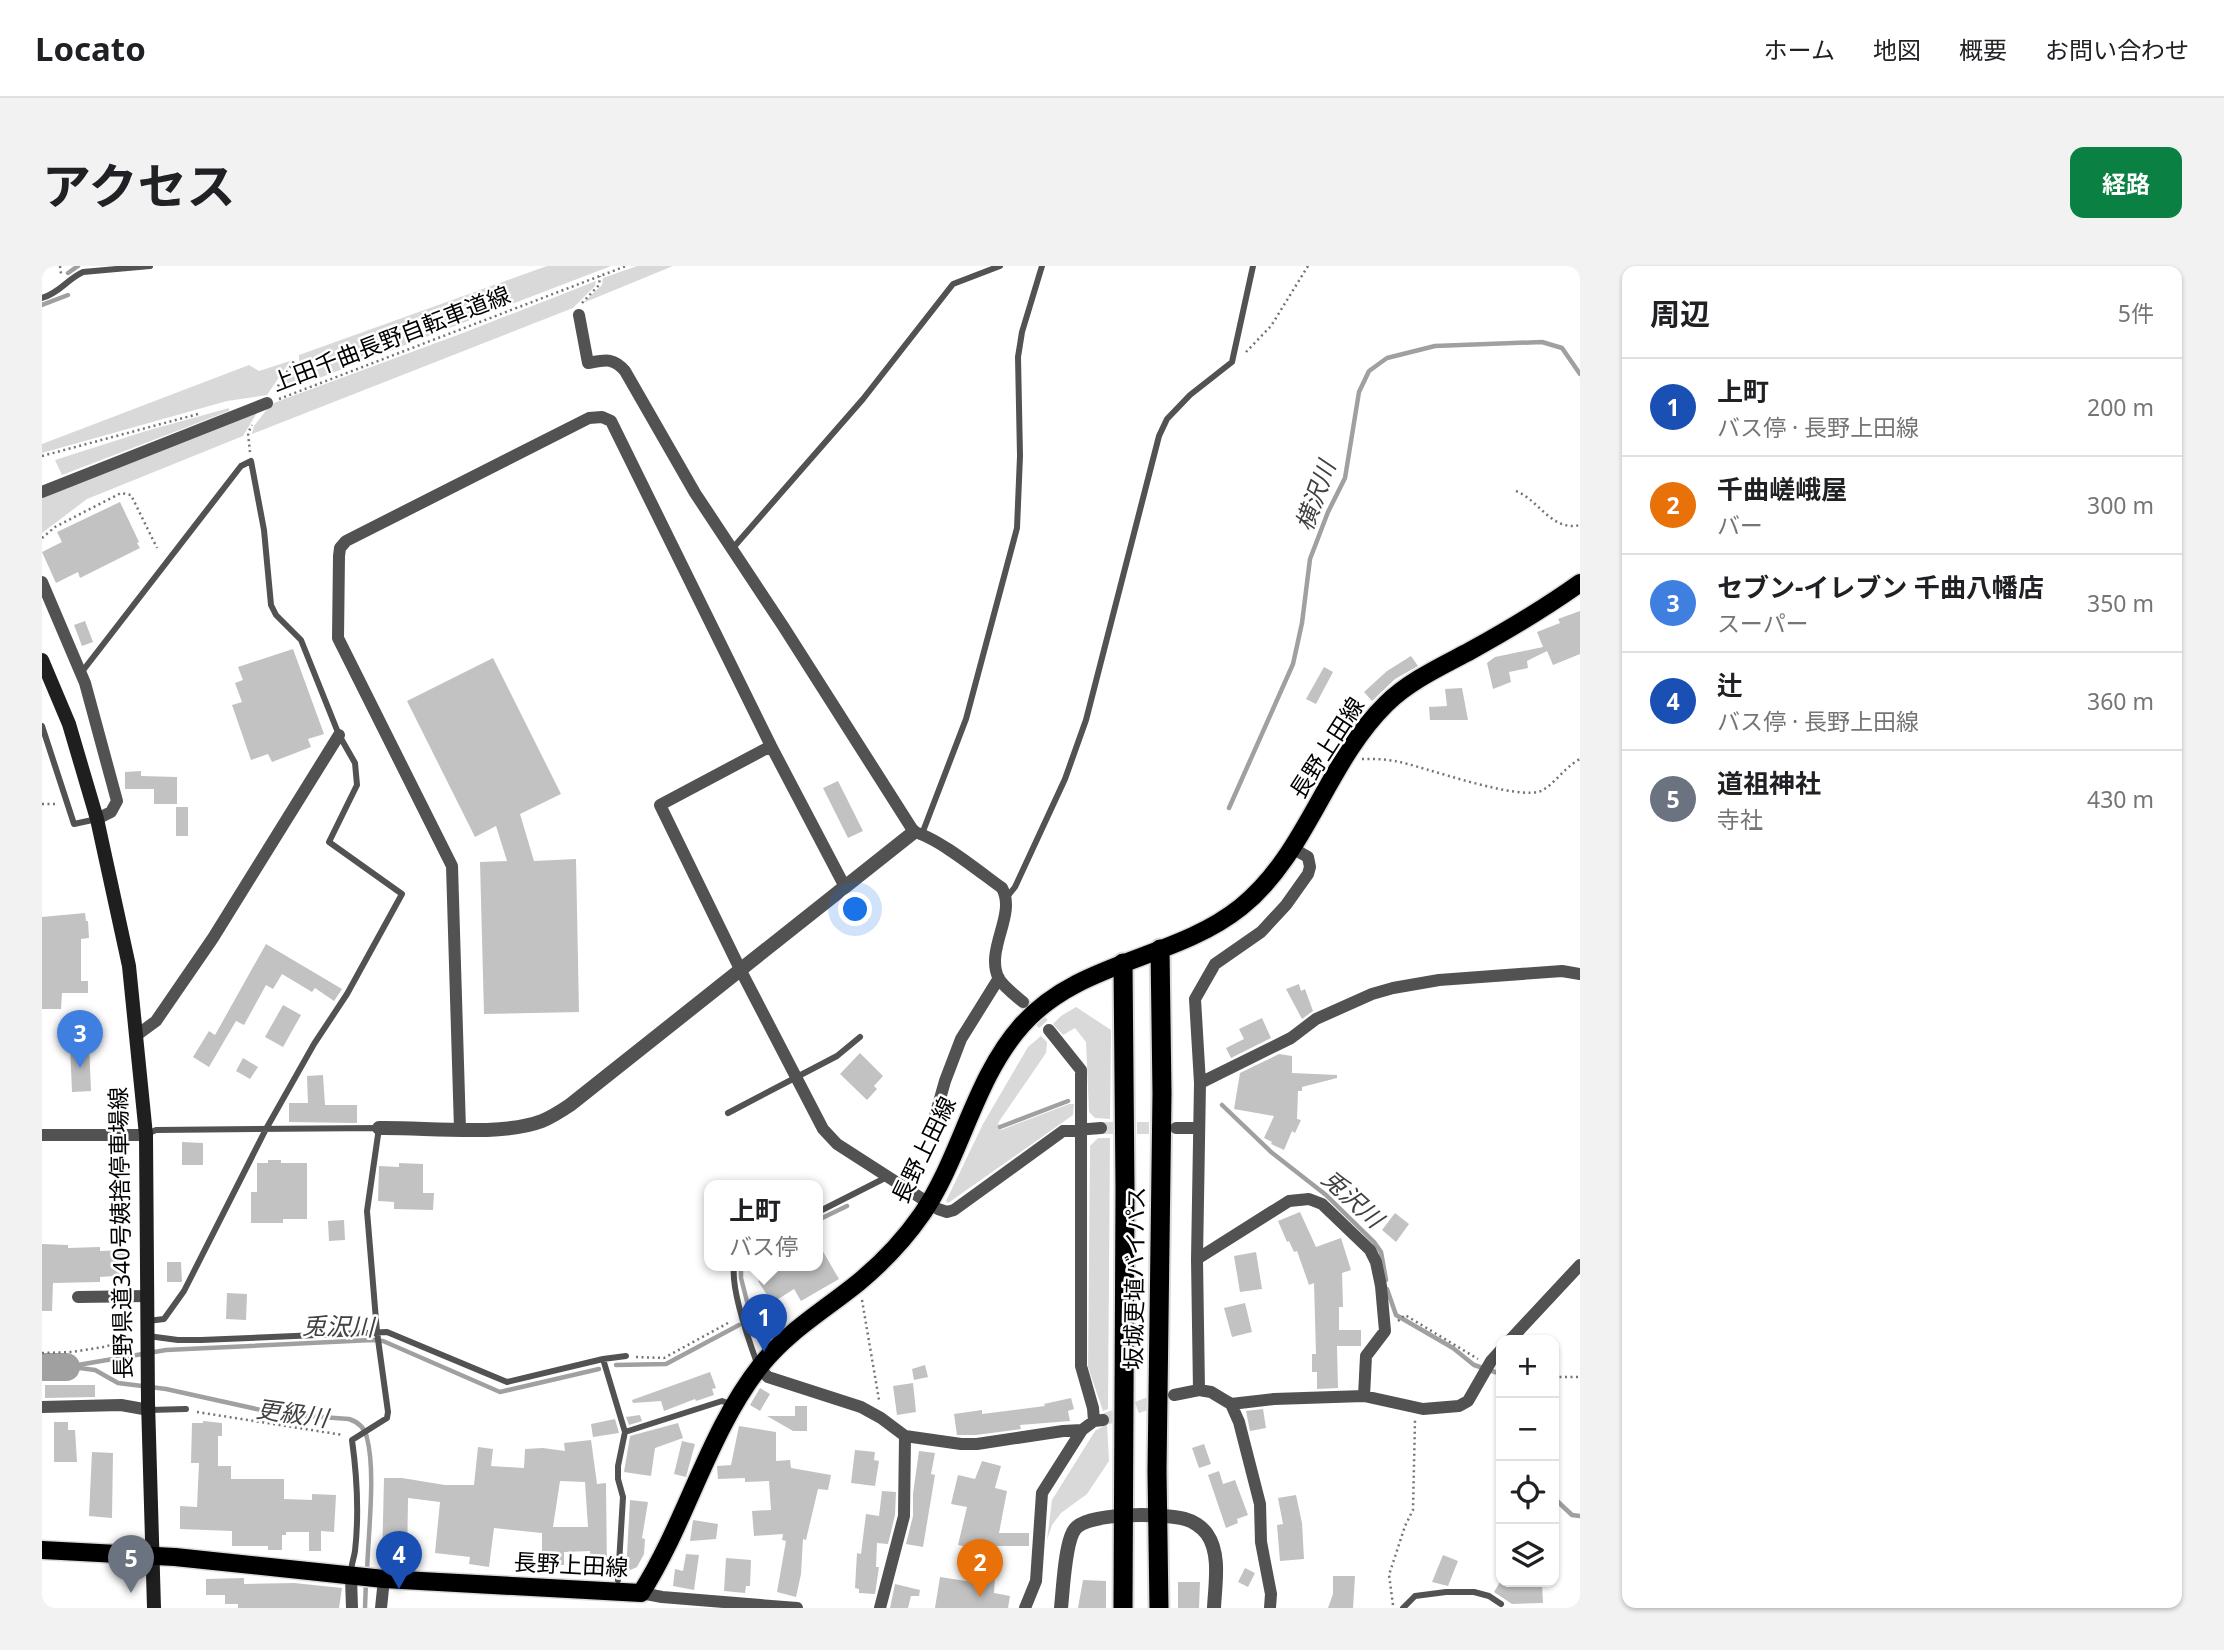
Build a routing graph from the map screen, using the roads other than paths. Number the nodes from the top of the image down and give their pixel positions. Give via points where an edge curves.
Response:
1 (150, 266) edge
2 (1000, 266) edge
3 (1042, 266) edge
4 (1253, 266) edge
5 (42, 298) edge
6 (579, 314) road end
7 (267, 403) road end
8 (42, 492) edge
9 (732, 549) junction
10 (42, 582) edge
11 (1580, 583) edge
12 (45, 596) edge
13 (42, 660) edge
14 (81, 673) junction
15 (42, 726) edge
16 (339, 735) junction
17 (771, 746) junction
18 (97, 819) junction
19 (918, 833) junction
20 (1292, 848) junction
21 (845, 887) junction
22 (1007, 897) junction
23 (1160, 948) junction
24 (1123, 963) junction
25 (741, 971) junction
26 (1580, 974) edge
27 (999, 978) junction
28 (1023, 1003) tunnel mouth
29 (1049, 1030) tunnel mouth
30 (137, 1035) junction
31 (860, 1037) dead end
32 (796, 1077) junction
33 (1199, 1083) junction
34 (728, 1113) dead end
35 (379, 1128) junction
36 (932, 1128) dead end
37 (1101, 1128) tunnel mouth
38 (1176, 1128) tunnel mouth
39 (1199, 1128) junction
40 (266, 1129) junction
41 (460, 1129) junction
42 (1081, 1129) junction
43 (42, 1135) edge
44 (146, 1135) junction
45 (887, 1177) junction
46 (929, 1203) junction
47 (823, 1209) edge
48 (1197, 1259) junction
49 (1580, 1265) edge
50 (734, 1271) edge
51 (147, 1296) junction
52 (78, 1297) dead end
53 (148, 1333) junction
54 (377, 1334) junction
55 (1515, 1335) edge
56 (626, 1356) road end
57 (1496, 1357) edge
58 (603, 1359) junction
59 (759, 1368) junction
60 (1199, 1390) junction
61 (1174, 1395) tunnel mouth
62 (1364, 1396) junction
63 (1231, 1404) junction
64 (734, 1405) junction
65 (148, 1406) junction
66 (42, 1407) edge
67 (186, 1409) road end
68 (1082, 1430) junction
69 (625, 1432) junction
70 (905, 1436) junction
71 (1123, 1516) junction
72 (1157, 1517) junction
73 (42, 1550) edge
74 (153, 1555) junction
75 (353, 1577) junction
76 (380, 1579) junction
77 (618, 1580) dead end
78 (640, 1593) junction
79 (1501, 1604) dead end
80 (154, 1608) edge
81 (352, 1608) edge
82 (381, 1608) edge
83 (797, 1608) edge
84 (880, 1608) edge
85 (1025, 1608) edge
86 (1060, 1608) edge
87 (1123, 1608) edge
88 (1159, 1608) edge
89 (1214, 1608) edge
90 (1270, 1608) edge
91 (1403, 1608) edge

1 - 5 lane via 83,272 57,293
2 - 9 lane via 953,284 863,399
3 - 19 lane via 1018,357 1017,528 966,719
4 - 22 lane via 1232,362 1190,395 1167,419 1159,436 1086,720 1065,779
6 - 9 street via 588,363 608,359 625,371
7 - 8 street
9 - 19 street
10 - 12 street
11 - 20 main road, 長野上田線 via 1397,694 1345,758
12 - 14 street
13 - 18 main road, 長野県道340号姨捨停車場線 via 69,724
14 - 16 lane via 241,466 251,461 271,605 300,640
14 - 18 street via 117,801 111,812
15 - 18 lane via 74,824
16 - 30 street via 213,938 156,1021
16 - 40 lane via 355,763 358,785 329,842 402,894
17 - 21 street
17 - 25 street via 660,804
17 - 41 street via 611,421 602,416 589,418 340,548 338,638 452,866
18 - 30 main road, 長野県道340号姨捨停車場線 via 127,953
19 - 21 street
19 - 22 street via 1002,888
20 - 23 main road, 長野上田線 via 1239,909
20 - 33 street via 1308,857 1308,874 1261,932 1215,964 1195,999
21 - 25 street
22 - 27 street via 996,957
23 - 24 main road, 長野上田線
23 - 72 highway, 坂城更埴バイパス
24 - 46 main road, 長野上田線 via 1055,995 1019,1028 981,1090
24 - 71 highway, 坂城更埴バイパス
25 - 32 street
25 - 41 street via 553,1116 515,1127
26 - 33 street via 1562,971 1439,980 1372,994
27 - 28 street
27 - 36 street via 961,1039
29 - 42 street via 1081,1070
30 - 44 main road, 長野県道340号姨捨停車場線
31 - 32 lane via 837,1056
32 - 34 lane
32 - 45 street via 822,1129
33 - 39 street
35 - 40 lane
35 - 41 street
35 - 54 lane via 367,1210
37 - 42 street
38 - 39 street
39 - 48 street
40 - 44 lane via 156,1130
40 - 53 lane via 184,1291
42 - 46 street via 1063,1131 949,1212
42 - 68 street via 1081,1366 1098,1421
43 - 44 street
44 - 51 main road, 長野県道340号姨捨停車場線
45 - 46 street
45 - 47 lane
46 - 59 main road, 長野上田線 via 900,1242 857,1283 799,1327
48 - 60 street
48 - 62 street via 1289,1201 1309,1199 1322,1204 1370,1250 1376,1262 1385,1331 1366,1356
49 - 55 street
50 - 59 lane
51 - 52 street
51 - 53 main road, 長野県道340号姨捨停車場線
53 - 54 lane via 201,1340
53 - 65 main road, 長野県道340号姨捨停車場線
54 - 58 lane via 387,1332 507,1382
54 - 75 lane via 388,1412 387,1418 353,1439
56 - 58 lane
57 - 62 street via 1468,1401 1458,1406 1415,1408
58 - 69 lane
59 - 64 main road, 長野上田線
59 - 70 street via 768,1377 861,1407
60 - 61 street
60 - 63 street
62 - 63 street
63 - 90 street via 1259,1504
64 - 69 lane via 722,1401
64 - 78 main road, 長野上田線
65 - 66 street
65 - 67 lane
65 - 74 main road, 長野県道340号姨捨停車場線
68 - 70 street via 977,1444
68 - 85 street via 1042,1493 1036,1581
69 - 77 lane via 618,1466 623,1497
70 - 84 street via 904,1517
71 - 72 street
71 - 86 street via 1099,1517 1075,1528 1068,1542
71 - 87 highway, 坂城更埴バイパス
72 - 88 highway, 坂城更埴バイパス
72 - 89 street via 1188,1520 1206,1533 1216,1563
73 - 74 main road, 長野上田線
74 - 75 main road, 長野上田線
74 - 80 main road, 長野県道340号姨捨停車場線
75 - 76 main road, 長野上田線
75 - 81 street
76 - 78 main road, 長野上田線
76 - 82 street
78 - 83 street
79 - 91 lane via 1474,1592 1446,1592 1415,1596

